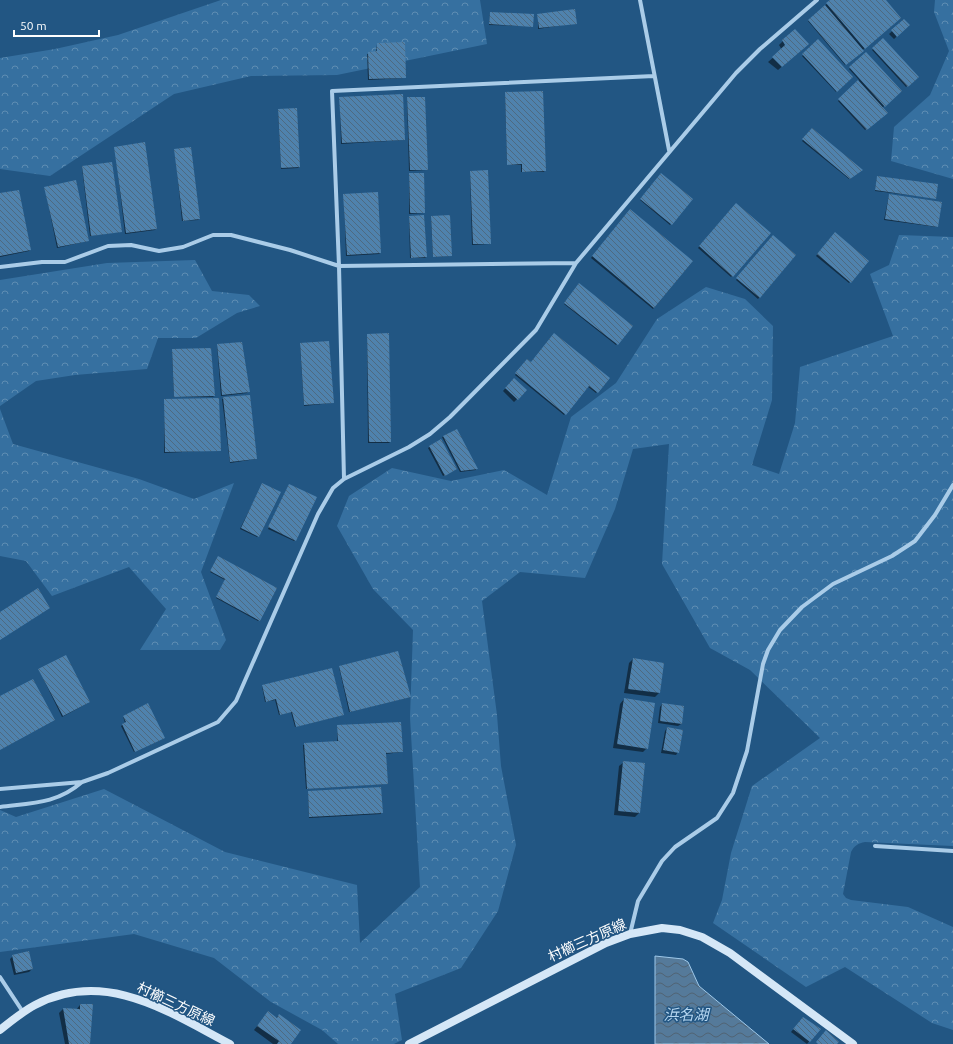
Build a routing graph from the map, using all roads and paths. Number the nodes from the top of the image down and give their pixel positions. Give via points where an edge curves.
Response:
1 (640, 0) edge
2 (817, 0) edge
3 (654, 76) junction
4 (669, 150) junction
5 (576, 263) junction
6 (339, 266) junction
7 (0, 267) edge
8 (344, 479) junction
9 (953, 484) edge
10 (82, 782) junction
11 (0, 789) edge
12 (0, 807) edge
13 (875, 846) dead end
14 (953, 851) edge
15 (630, 934) junction
16 (0, 977) edge
17 (23, 1012) junction
18 (0, 1030) edge
19 (230, 1044) edge
20 (409, 1044) edge
21 (853, 1044) edge

1 - 3 street
2 - 4 street via 736,72
3 - 4 street
3 - 6 street via 332,91
4 - 5 street
5 - 6 street
5 - 8 street via 536,330 450,417 409,448 354,472
6 - 7 street via 268,244 231,235 213,235 183,247 159,251 131,245 108,246 65,262
6 - 8 street
8 - 10 street via 332,488 318,514 236,701 218,722 108,773
9 - 15 street via 935,515 915,541 892,556 833,584 802,607 780,630 763,664 747,751 733,793 717,818 675,847 662,861 638,901
10 - 11 street
10 - 12 street via 62,797 38,803
13 - 14 street
15 - 20 main road, 村櫛三方原線 via 606,943
15 - 21 main road, 村櫛三方原線 via 662,928 680,930 716,943
16 - 17 street
17 - 18 main road, 村櫛三方原線
17 - 19 main road, 村櫛三方原線 via 52,998 70,993 96,991 124,994 145,1000

